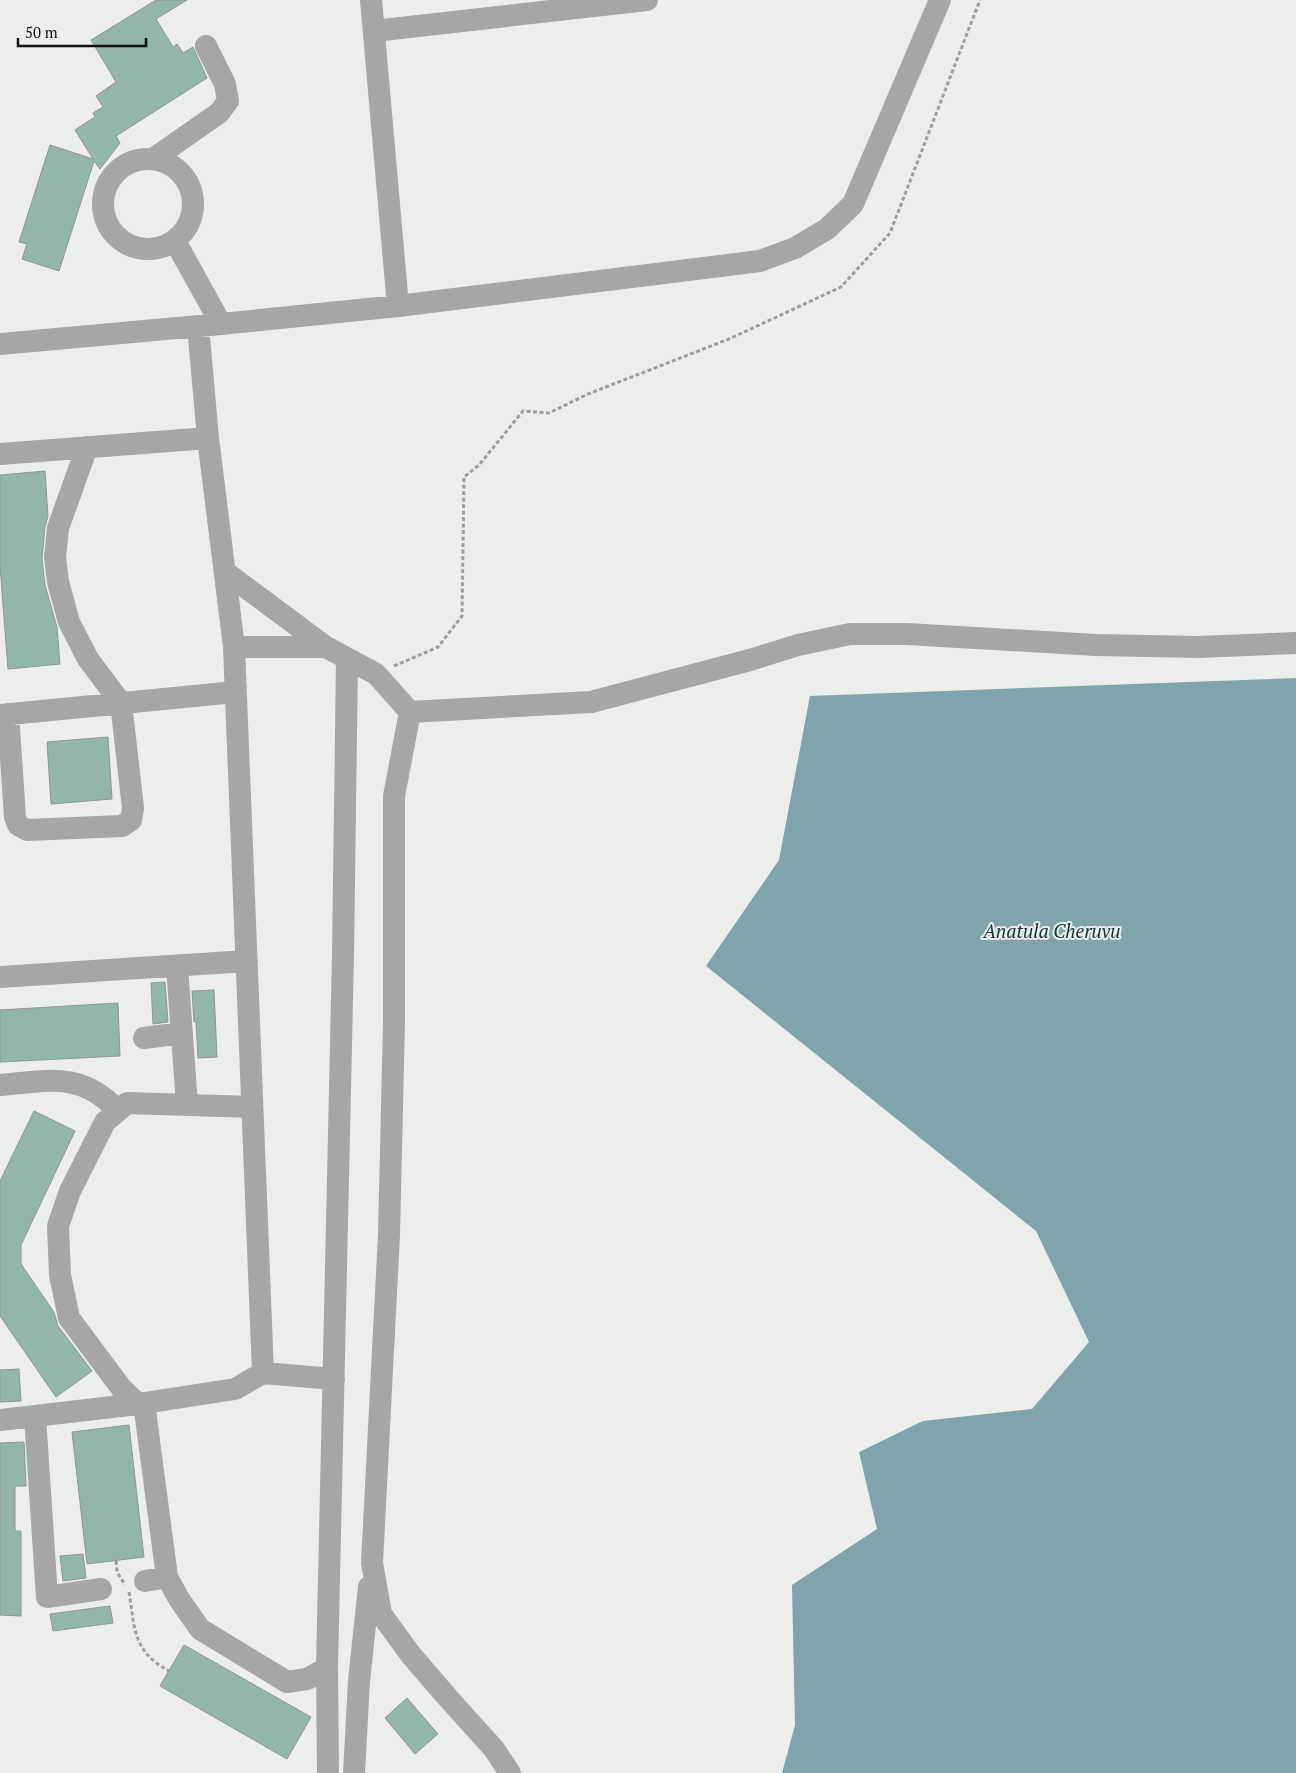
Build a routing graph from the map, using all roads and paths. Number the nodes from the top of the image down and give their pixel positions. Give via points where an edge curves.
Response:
1 (371, 0) edge
2 (647, 0) edge
3 (940, 0) edge
4 (980, 0) edge
5 (486, 10) edge
6 (374, 31) junction
7 (206, 46) dead end
8 (153, 159) junction
9 (175, 241) junction
10 (398, 306) junction
11 (221, 324) junction
12 (198, 326) junction
13 (0, 344) edge
14 (208, 438) junction
15 (87, 447) junction
16 (0, 454) edge
17 (225, 572) junction
18 (1296, 643) edge
19 (234, 647) junction
20 (326, 647) junction
21 (347, 659) junction
22 (376, 674) junction
23 (235, 692) junction
24 (121, 703) junction
25 (410, 712) junction
26 (4, 715) edge
27 (247, 961) junction
28 (176, 966) junction
29 (0, 977) edge
30 (182, 1033) junction
31 (144, 1038) dead end
32 (0, 1084) edge
33 (187, 1105) junction
34 (252, 1107) junction
35 (117, 1110) junction
36 (263, 1373) junction
37 (334, 1379) junction
38 (141, 1404) junction
39 (35, 1417) junction
40 (0, 1420) edge
41 (116, 1561) dead end
42 (372, 1563) junction
43 (101, 1589) dead end
44 (327, 1668) junction
45 (169, 1671) dead end
46 (328, 1773) edge
47 (354, 1773) edge
48 (510, 1773) edge

1 - 6 lane
2 - 5 lane
3 - 10 lane via 853,204 827,229 795,248 760,261
4 - 22 path via 890,233 841,287 729,339 588,394 549,413 523,411 479,465 464,477 462,616 438,647
5 - 6 lane
6 - 10 lane
7 - 8 lane via 225,84 228,101 219,113
8 - 9 lane via 168,163 189,185 192,215 186,229
8 - 9 lane via 123,166 112,177 105,189 105,218 111,231 134,248 148,250
9 - 11 lane
10 - 11 lane
11 - 12 lane
12 - 13 lane
12 - 14 lane
14 - 15 lane
14 - 17 lane
15 - 16 lane
15 - 24 lane via 58,528 55,557 58,582 68,622 88,659
17 - 19 lane
17 - 20 lane
18 - 25 lane via 1198,647 1096,645 907,634 850,634 798,645 591,702
19 - 20 lane
19 - 23 lane
20 - 21 lane
21 - 22 lane
21 - 37 lane
22 - 25 lane
23 - 24 lane
23 - 27 lane
24 - 26 lane
24 - 26 lane via 133,808 131,820 122,826 27,830 18,825 14,817
25 - 42 lane via 394,796 394,1021 389,1235
27 - 28 lane
27 - 34 lane
28 - 29 lane
28 - 30 lane
30 - 31 lane
30 - 33 lane
32 - 35 lane via 60,1080 82,1085 106,1099
33 - 34 lane
33 - 35 lane via 127,1103
34 - 36 lane
35 - 38 lane via 105,1122 70,1191 58,1226 60,1274 69,1318 122,1389
36 - 37 lane
36 - 38 lane via 235,1389
37 - 44 lane
38 - 39 lane
38 - 44 lane via 156,1579 179,1599 200,1629 287,1682 307,1679
39 - 40 lane
39 - 43 lane via 47,1597
41 - 45 path via 117,1572 129,1590 136,1637 146,1653
42 - 47 lane via 359,1681
42 - 48 lane via 382,1614 423,1669 494,1749
44 - 46 lane

